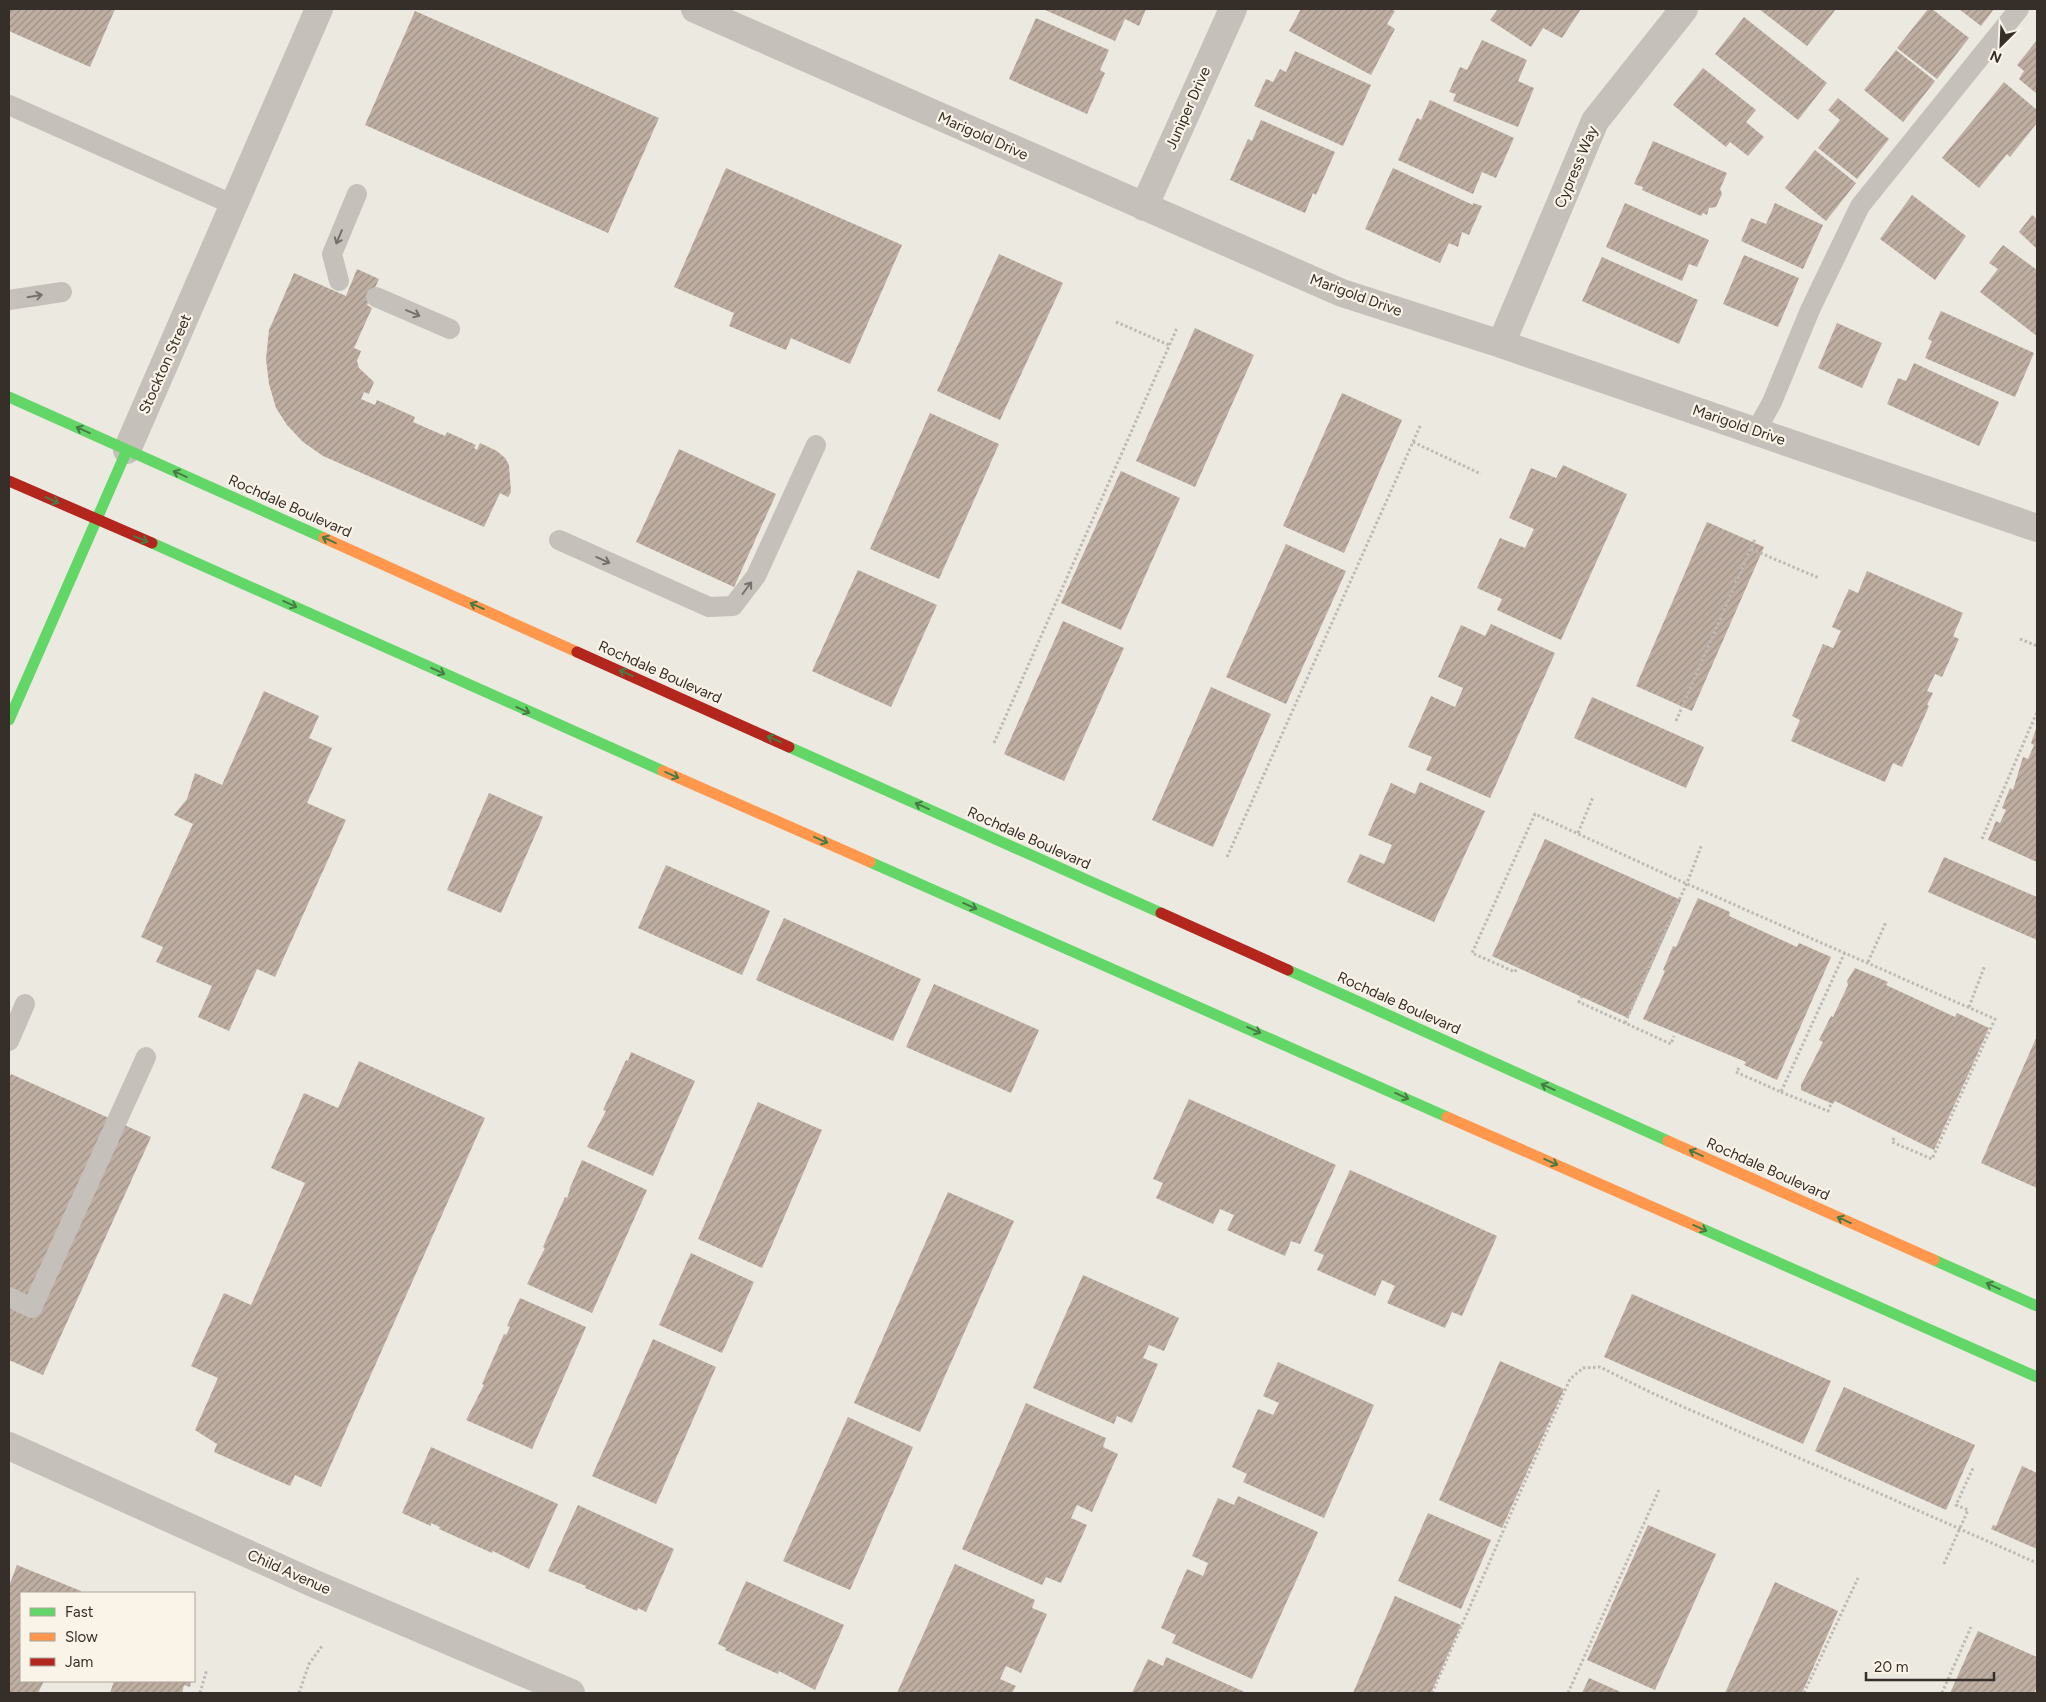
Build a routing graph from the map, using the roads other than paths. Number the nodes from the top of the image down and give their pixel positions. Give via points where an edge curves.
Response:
1 (319, 9) edge
2 (695, 9) edge
3 (1232, 9) edge
4 (1684, 9) edge
5 (2019, 9) edge
6 (9, 105) edge
7 (357, 194) dead end
8 (234, 206) junction
9 (1144, 207) junction
10 (339, 281) dead end
11 (62, 292) dead end
12 (376, 298) dead end
13 (9, 300) edge
14 (450, 329) dead end
15 (1501, 344) junction
16 (9, 397) edge
17 (1756, 431) junction
18 (816, 445) dead end
19 (127, 450) junction
20 (9, 481) edge
21 (96, 520) junction
22 (2034, 520) edge
23 (559, 540) dead end
24 (9, 720) edge
25 (25, 1004) dead end
26 (9, 1041) edge
27 (146, 1057) dead end
28 (9, 1297) edge
29 (2037, 1306) edge
30 (2037, 1377) edge
31 (9, 1446) edge
32 (571, 1693) edge

1 - 8 street, Stockton Street
2 - 9 street, Marigold Drive
3 - 9 street, Juniper Drive
4 - 15 street, Cypress Way via 1595,121
5 - 17 lane via 1860,206
6 - 8 lane
7 -> 10 lane via 332,254
8 - 19 street, Stockton Street
9 - 15 street, Marigold Drive via 1342,293
13 -> 11 lane
12 -> 14 lane
15 - 17 street, Marigold Drive
19 -> 16 main road, Rochdale Boulevard
17 - 22 street, Marigold Drive
23 -> 18 lane via 709,607 733,606 756,576
19 - 21 main road, Stockton Street
29 -> 19 main road, Rochdale Boulevard
20 -> 21 main road
21 - 24 main road, Stockton Street
21 -> 30 main road via 239,580 479,690
25 - 26 lane
27 - 28 lane via 32,1308
31 - 32 street, Child Avenue via 315,1584

